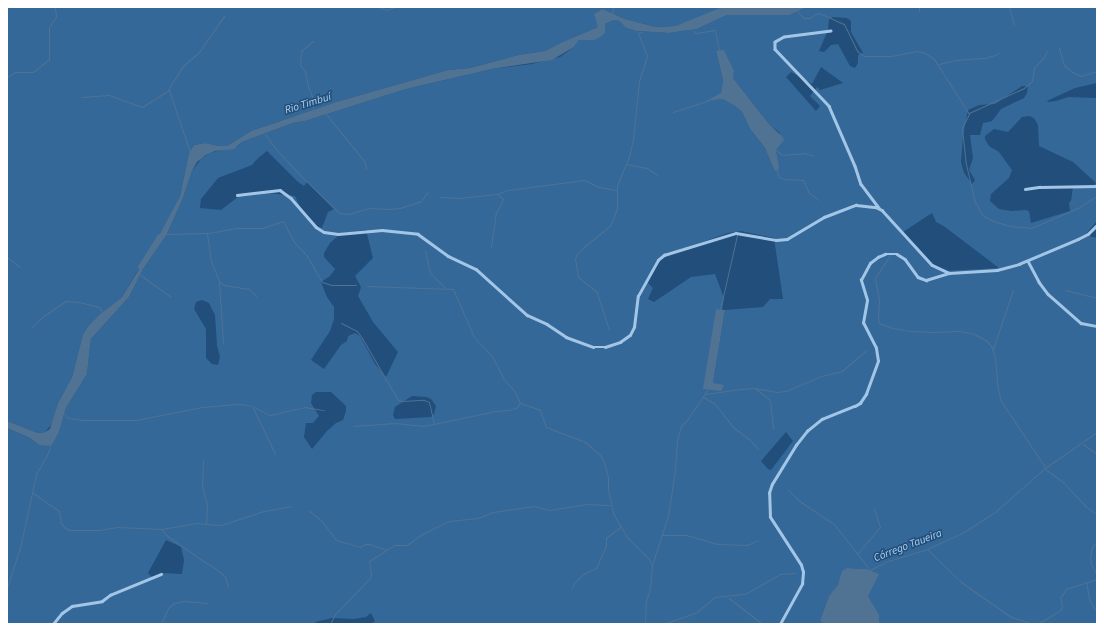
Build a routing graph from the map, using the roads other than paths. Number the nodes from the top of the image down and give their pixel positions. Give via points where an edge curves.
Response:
1 (831, 31) dead end
2 (1097, 186) edge
3 (1024, 189) dead end
4 (237, 195) dead end
5 (880, 209) junction
6 (1097, 225) edge
7 (1028, 261) junction
8 (949, 273) junction
9 (1097, 326) edge
10 (161, 574) dead end
11 (53, 624) edge
12 (780, 624) edge

1 - 5 street via 784,37 775,42 775,49 829,106 861,184
2 - 3 street
4 - 5 street via 280,190 324,232 338,234 382,230 418,234 448,256 476,269 527,314 566,337 593,347 605,347 630,335 634,326 638,296 664,255 736,233 776,240 787,239 824,217 852,206
5 - 8 street via 932,265
6 - 7 street via 1083,236
7 - 8 street via 997,270
7 - 9 street via 1048,294 1081,323
8 - 12 street via 930,280 922,280 905,259 891,254 878,257 870,263 862,276 861,283 867,300 862,323 878,354 877,367 866,394 860,403 822,419 807,431 769,493 770,517 803,572 802,584
10 - 11 street via 110,595 102,601 72,606

